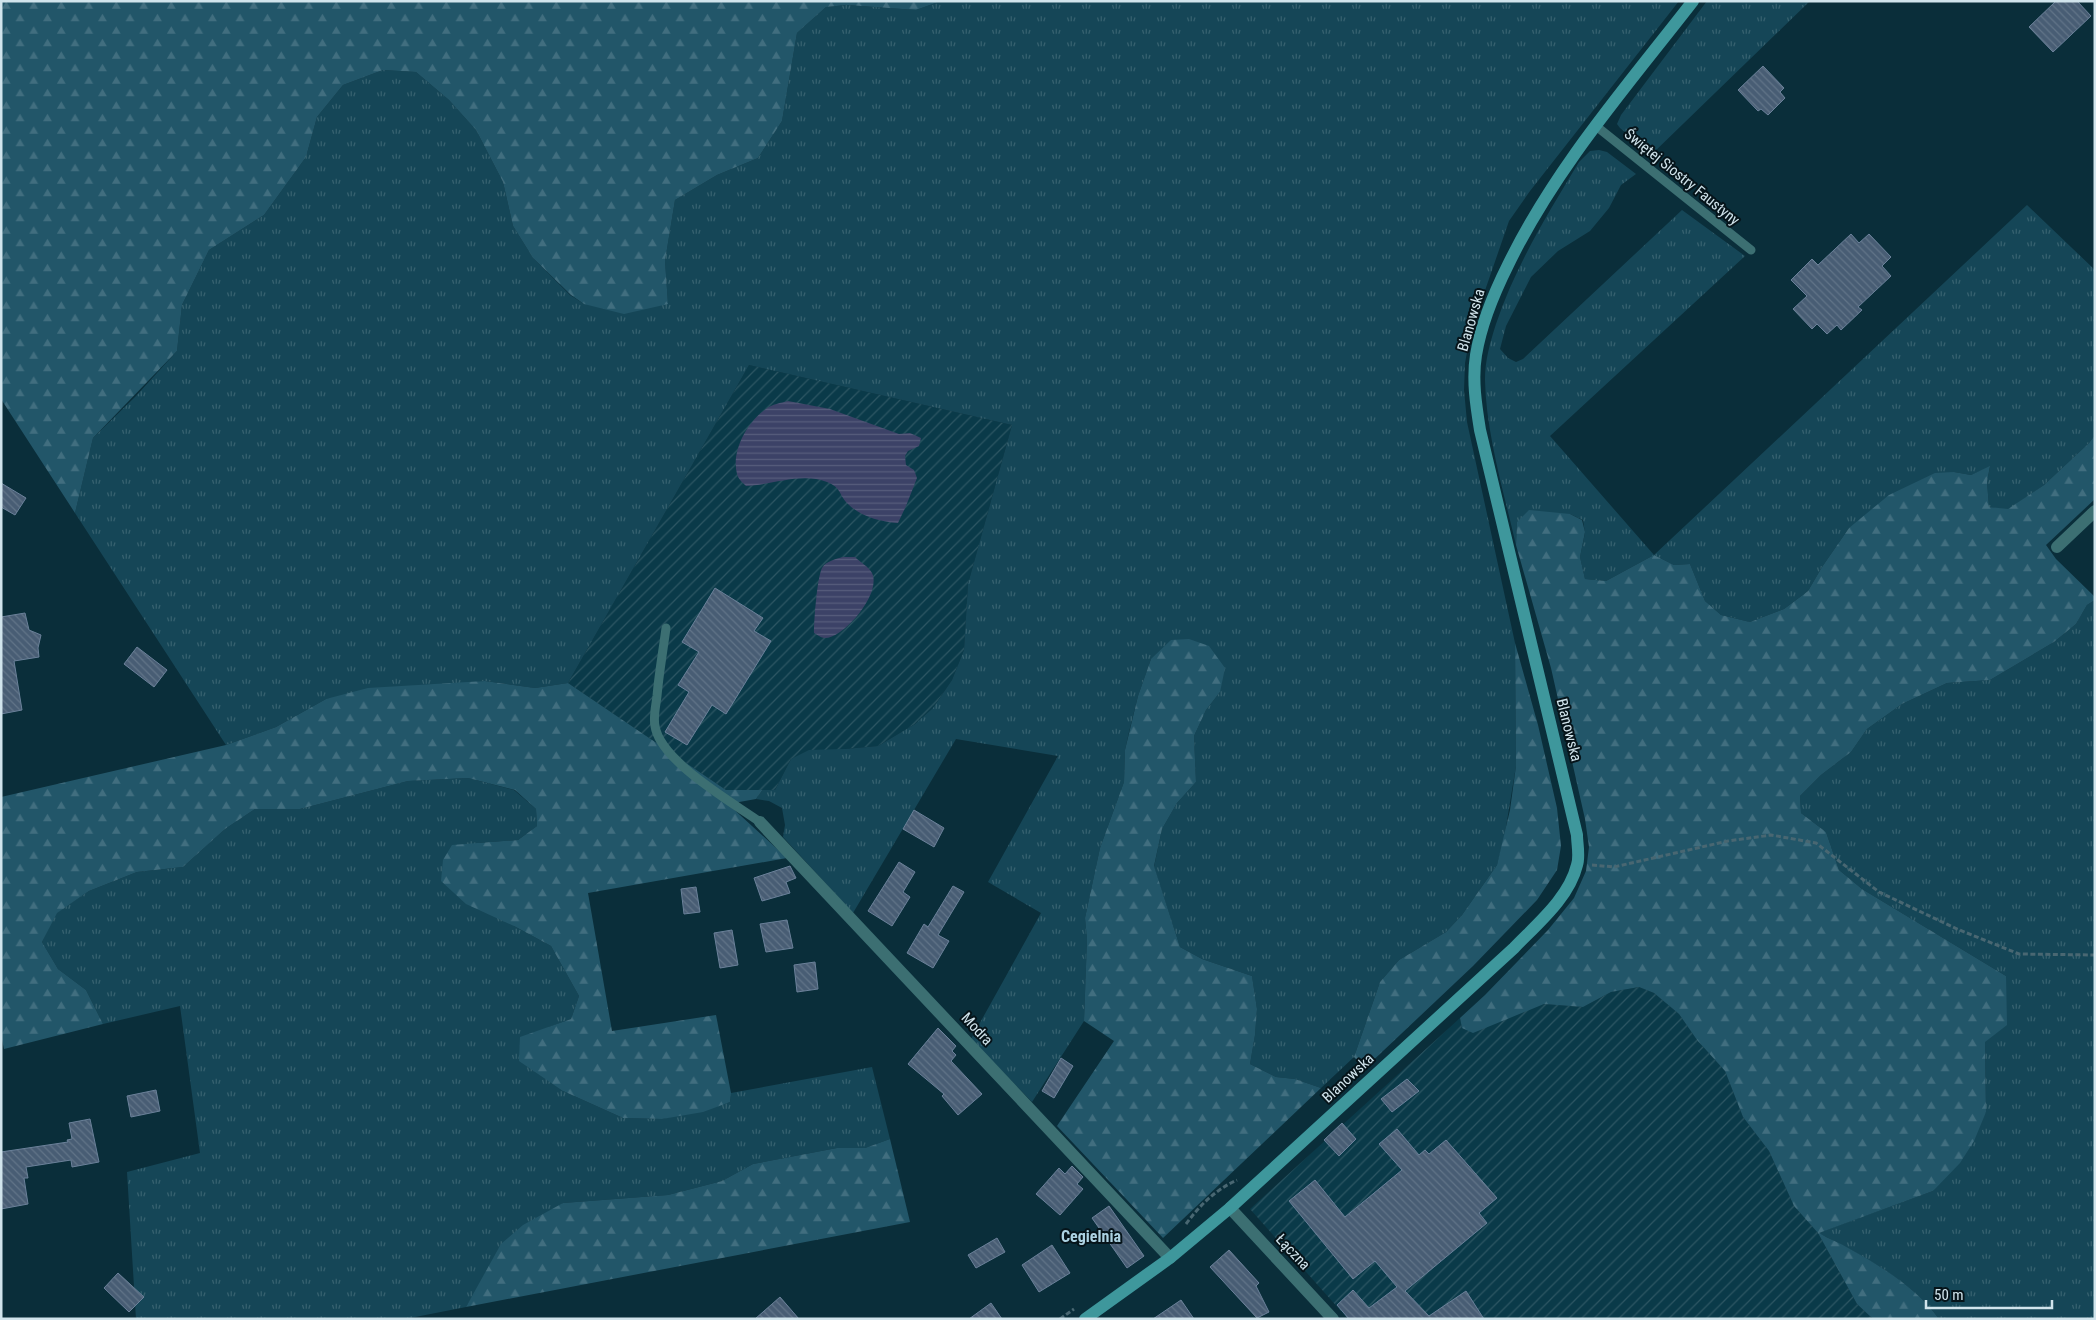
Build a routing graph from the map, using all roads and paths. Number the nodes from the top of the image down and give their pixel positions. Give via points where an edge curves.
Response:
1 (1693, 1) edge
2 (1596, 126) junction
3 (1751, 250) dead end
4 (2095, 511) edge
5 (2057, 548) dead end
6 (666, 628) dead end
7 (760, 822) joint
8 (1578, 864) junction
9 (2095, 955) edge
10 (1244, 1177) dead end
11 (1230, 1208) junction
12 (1182, 1229) dead end
13 (1170, 1258) junction
14 (1066, 1315) dead end
15 (1060, 1319) edge
16 (1085, 1319) edge
17 (1333, 1319) edge

1 - 2 street, Blanowska
2 - 3 lane, Świętej Siostry Faustyny
2 - 8 street, Blanowska via 1560,173 1524,232 1500,281 1476,354 1474,381 1480,430 1573,811
4 - 5 street
6 - 7 lane via 654,725 658,739 682,766
7 - 13 street, Modra
8 - 9 path via 1614,867 1728,842 1771,835 1789,838 1816,843 1879,892 2019,954
8 - 11 street, Blanowska via 1570,883 1555,904 1514,948
10 - 12 path via 1213,1194
11 - 13 street, Blanowska
11 - 17 street, Łączna
13 - 16 street, Blanowska
14 - 15 path

